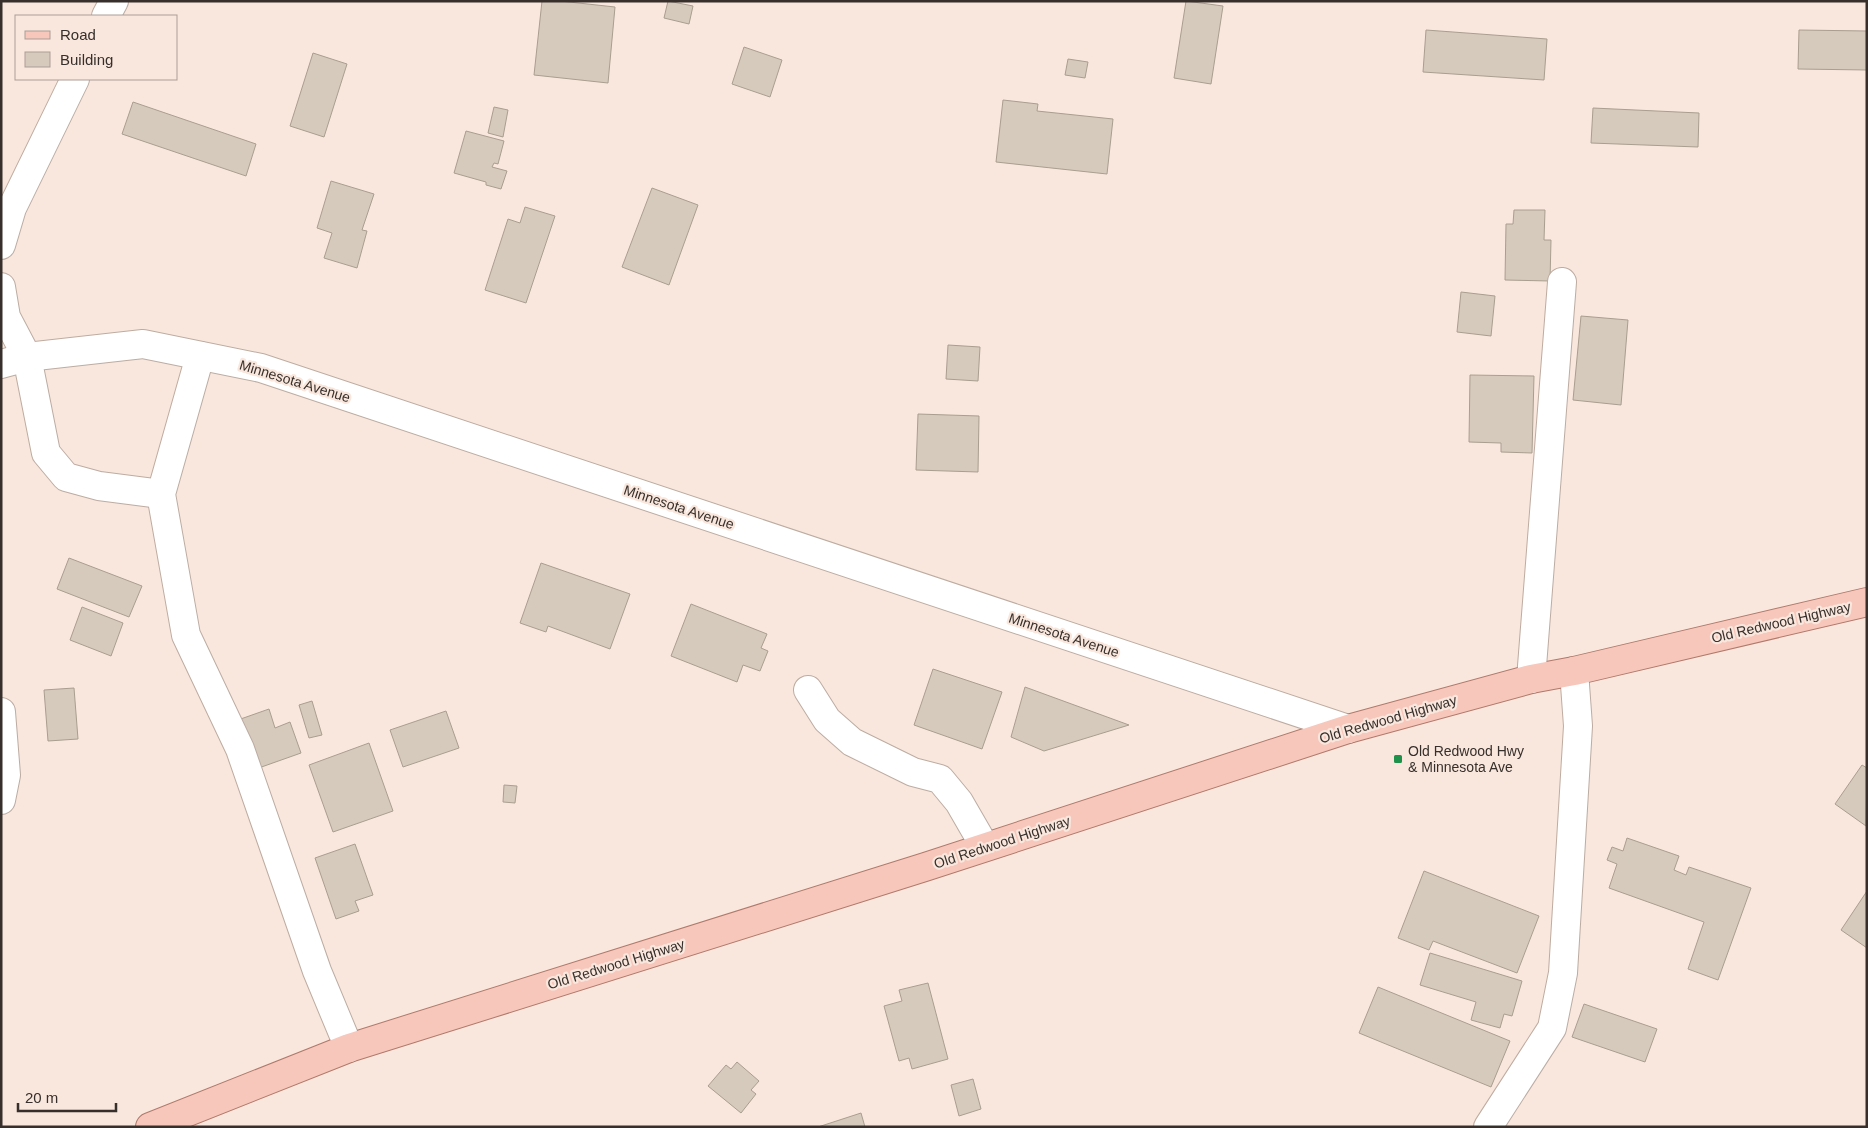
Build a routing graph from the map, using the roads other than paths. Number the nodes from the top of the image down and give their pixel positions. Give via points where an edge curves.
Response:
1 (114, 1) edge
2 (107, 15) edge
3 (75, 80) edge
4 (1, 245) edge
5 (1562, 282) dead end
6 (1, 287) edge
7 (200, 356) junction
8 (27, 357) junction
9 (1, 364) edge
10 (161, 494) junction
11 (1867, 602) edge
12 (1574, 671) junction
13 (1531, 679) junction
14 (808, 690) dead end
15 (1, 712) edge
16 (1348, 729) junction
17 (1, 800) edge
18 (985, 847) junction
19 (349, 1048) junction
20 (150, 1127) edge
21 (1488, 1127) edge

1 - 2 street
3 - 4 street via 12,208
5 - 13 street
6 - 8 street via 6,317
7 - 8 street, Minnesota Avenue via 143,344
7 - 10 street
7 - 16 street, Minnesota Avenue via 261,368
8 - 9 street, Minnesota Avenue
8 - 10 street via 46,452 66,477 99,486
10 - 19 street via 186,635 240,749 317,971
11 - 12 main road, Old Redwood Highway
12 - 13 main road, Old Redwood Highway
12 - 21 street via 1578,726 1563,973 1552,1028
13 - 16 main road, Old Redwood Highway
14 - 18 street via 827,720 852,742 913,772 940,779 959,802
15 - 17 street via 6,775
16 - 18 main road, Old Redwood Highway
18 - 19 main road, Old Redwood Highway
19 - 20 main road, Old Redwood Highway

